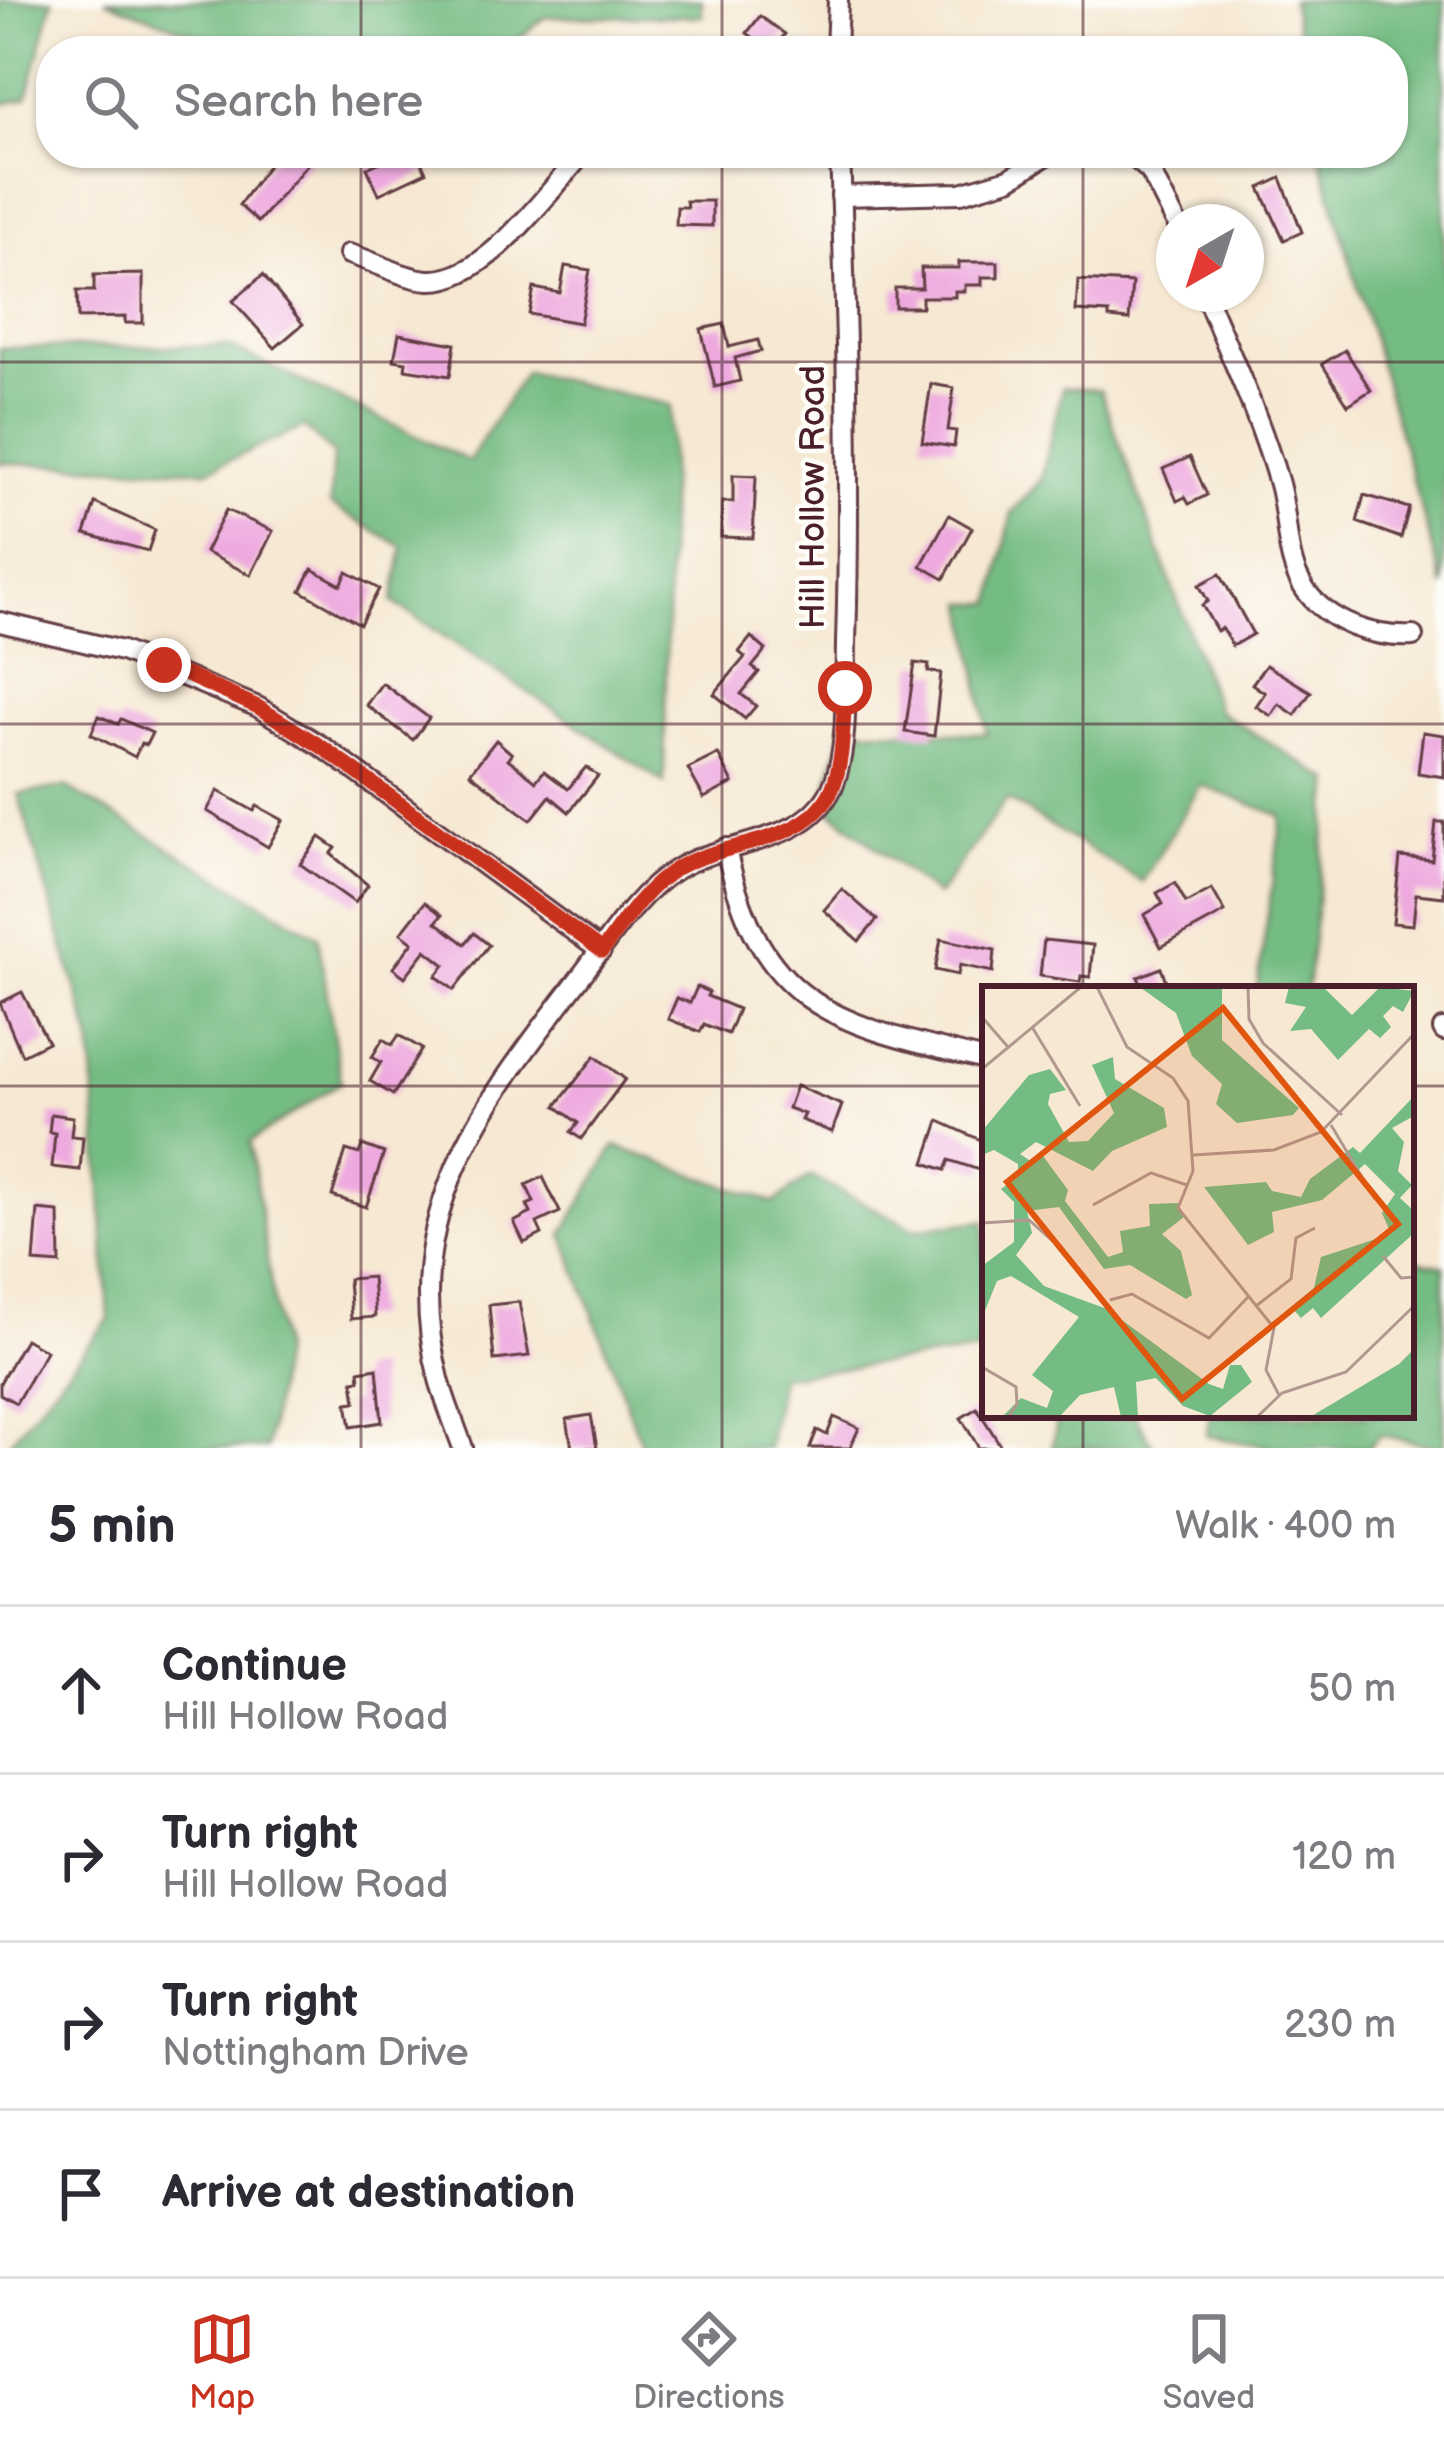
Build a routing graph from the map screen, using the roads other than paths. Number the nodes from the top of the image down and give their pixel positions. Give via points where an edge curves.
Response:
1 (838, 0) edge
2 (837, 36) edge
3 (569, 168) edge
4 (840, 168) edge
5 (1026, 168) edge
6 (1146, 168) edge
7 (841, 196) junction
8 (1167, 204) edge
9 (349, 254) dead end
10 (1212, 312) edge
11 (0, 622) edge
12 (1412, 636) dead end
13 (726, 848) junction
14 (602, 951) junction
15 (982, 1059) edge
16 (463, 1448) edge

1 - 2 street
3 - 9 street via 480,264 455,278 425,281
4 - 7 street, Hill Hollow Road
5 - 7 street via 961,193
6 - 8 street
7 - 13 street, Hill Hollow Road via 851,477 835,783 795,828
10 - 12 street via 1279,483 1292,566 1303,586 1318,605 1363,631
11 - 14 street via 122,650 258,707
13 - 14 street, Hill Hollow Road via 656,885
13 - 15 street via 736,896 788,983 830,1014
14 - 16 street, Hill Hollow Road via 491,1096 446,1187 430,1327

